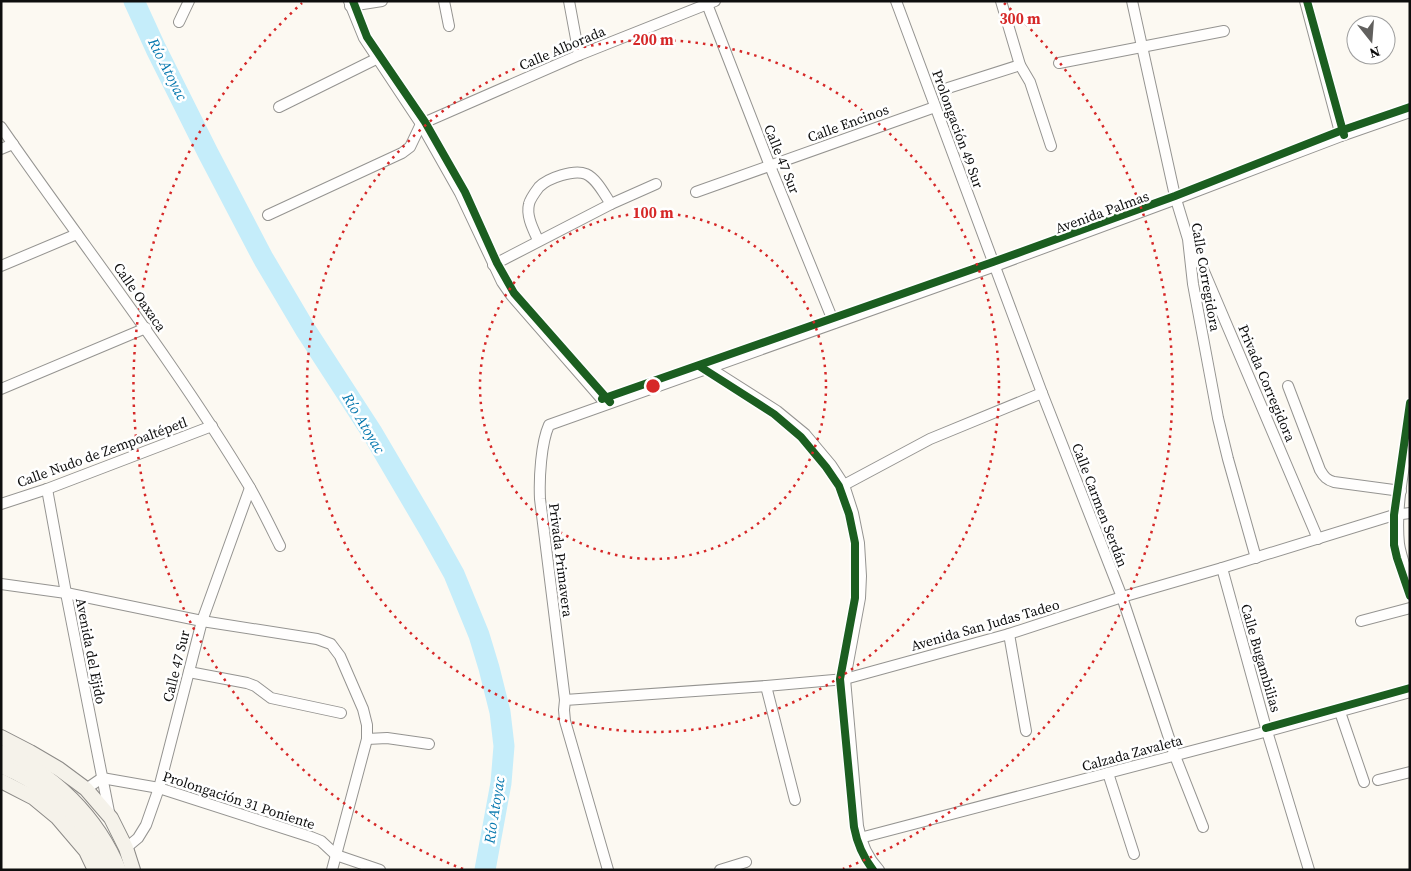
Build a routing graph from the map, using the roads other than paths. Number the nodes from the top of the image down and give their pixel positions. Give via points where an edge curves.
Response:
1 (189, 1) edge
2 (382, 1) edge
3 (444, 1) edge
4 (569, 1) edge
5 (896, 1) edge
6 (1001, 1) edge
7 (1132, 1) edge
8 (1304, 1) edge
9 (711, 3) edge
10 (349, 4) edge
11 (179, 22) dead end
12 (449, 26) dead end
13 (1224, 31) dead end
14 (1142, 46) junction
15 (579, 55) junction
16 (376, 58) junction
17 (1059, 63) dead end
18 (1020, 65) junction
19 (948, 88) dead end
20 (936, 106) junction
21 (279, 107) dead end
22 (1410, 112) edge
23 (421, 124) junction
24 (1, 127) edge
25 (1341, 136) junction
26 (13, 144) junction
27 (1051, 146) dead end
28 (1, 149) edge
29 (770, 166) junction
30 (656, 184) dead end
31 (696, 192) dead end
32 (1176, 199) junction
33 (611, 204) junction
34 (268, 215) dead end
35 (77, 234) junction
36 (1188, 239) junction
37 (538, 240) junction
38 (493, 265) junction
39 (1, 266) edge
40 (995, 266) junction
41 (834, 323) junction
42 (146, 328) junction
43 (708, 367) junction
44 (1288, 386) dead end
45 (1, 389) edge
46 (1042, 393) junction
47 (606, 404) junction
48 (549, 425) joint
49 (212, 426) junction
50 (1410, 427) edge
51 (844, 485) junction
52 (250, 488) junction
53 (47, 489) junction
54 (1401, 491) junction
55 (1, 504) edge
56 (1410, 512) edge
57 (1398, 514) junction
58 (1318, 539) junction
59 (280, 546) dead end
60 (1256, 558) junction
61 (1222, 568) junction
62 (1410, 582) edge
63 (1, 584) edge
64 (66, 593) junction
65 (1122, 597) junction
66 (1410, 608) edge
67 (202, 620) junction
68 (1362, 621) dead end
69 (1009, 634) junction
70 (189, 672) junction
71 (845, 679) junction
72 (766, 686) junction
73 (1410, 692) edge
74 (565, 705) junction
75 (1340, 712) junction
76 (341, 713) dead end
77 (1026, 731) dead end
78 (1268, 731) junction
79 (1, 737) edge
80 (367, 739) junction
81 (429, 744) dead end
82 (1, 752) edge
83 (1175, 756) junction
84 (1, 766) edge
85 (1410, 772) edge
86 (1108, 773) junction
87 (102, 778) junction
88 (1378, 780) dead end
89 (1, 781) edge
90 (1364, 782) dead end
91 (159, 788) junction
92 (86, 789) junction
93 (795, 800) dead end
94 (111, 818) junction
95 (86, 825) junction
96 (1203, 827) dead end
97 (860, 838) junction
98 (126, 848) junction
99 (1134, 854) dead end
100 (336, 855) junction
101 (746, 862) dead end
102 (95, 870) edge
103 (106, 870) edge
104 (119, 870) edge
105 (133, 870) edge
106 (332, 870) edge
107 (380, 870) edge
108 (608, 870) edge
109 (720, 870) edge
110 (879, 870) edge
111 (1309, 870) edge

1 - 11 street
2 - 10 street
3 - 12 street
4 - 15 street
5 - 20 street, Prolongación 49 Sur
6 - 18 street
7 - 14 street, Calle Corregidora
8 - 25 street
9 - 15 street, Calle Alborada
9 - 29 street, Calle 47 Sur
10 - 16 street
13 - 14 street
14 - 17 street
14 - 32 street, Calle Corregidora
15 - 23 street, Calle Alborada
16 - 21 street
16 - 23 street
18 - 19 street
18 - 27 street via 1030,82
20 - 29 street, Calle Encinos
20 - 40 street, Prolongación 49 Sur
22 - 25 street, Avenida Palmas
23 - 34 street via 410,147 402,153
23 - 38 street via 460,193
24 - 26 street, Calle Oaxaca
25 - 32 street, Avenida Palmas
26 - 28 street
26 - 35 street, Calle Oaxaca
29 - 31 street, Calle Encinos
29 - 41 street, Calle 47 Sur
30 - 33 street
32 - 36 street, Calle Corregidora
32 - 40 street, Avenida Palmas
33 - 37 street
33 - 37 street via 595,180 585,174 570,173 555,178 540,187 529,202 528,214
35 - 39 street
35 - 42 street, Calle Oaxaca
36 - 58 street, Privada Corregidora
36 - 60 street, Calle Corregidora via 1193,284 1218,418
37 - 38 street
38 - 47 street via 511,295
40 - 41 street, Avenida Palmas
40 - 46 street, Calle Carmen Serdán
41 - 43 street, Avenida Palmas
42 - 45 street
42 - 49 street, Calle Oaxaca
43 - 47 street, Avenida Palmas
43 - 51 street via 777,411 805,434
44 - 54 street via 1323,476 1334,482
46 - 51 street via 930,439
46 - 65 street, Calle Carmen Serdán
47 - 48 street, Avenida Palmas
48 - 74 street, Privada Primavera via 539,486
49 - 52 street, Calle Oaxaca
49 - 53 street, Calle Nudo de Zempoaltépetl
50 - 54 street
51 - 71 street via 859,543 861,576
52 - 59 street, Calle Oaxaca
52 - 67 street, Calle 47 Sur
53 - 55 street, Calle Nudo de Zempoaltépetl
53 - 64 street, Avenida del Ejido
54 - 57 street
56 - 57 street, Avenida San Judas Tadeo
57 - 58 street, Avenida San Judas Tadeo
57 - 62 street via 1399,544
58 - 60 street, Avenida San Judas Tadeo
60 - 61 street, Avenida San Judas Tadeo
61 - 65 street, Avenida San Judas Tadeo
61 - 78 street, Calle Bugambilias
63 - 64 street
64 - 67 street
64 - 87 street, Avenida del Ejido
65 - 69 street, Avenida San Judas Tadeo
65 - 83 street, Calle Carmen Serdán
66 - 68 street
67 - 70 street, Calle 47 Sur
67 - 80 street via 331,644 340,656 363,709
69 - 71 street, Avenida San Judas Tadeo
69 - 77 street
70 - 76 street via 246,683 271,698
70 - 91 street, Calle 47 Sur
71 - 72 street, Avenida San Judas Tadeo
71 - 97 street
72 - 74 street, Avenida San Judas Tadeo
72 - 93 street
73 - 75 street, Calzada Zavaleta
74 - 108 street, Privada Primavera via 565,721
75 - 78 street, Calzada Zavaleta
75 - 90 street
78 - 83 street, Calzada Zavaleta
78 - 111 street, Calle Bugambilias
79 - 92 main road via 59,769
80 - 81 street via 387,738
80 - 100 street
82 - 95 main road via 28,765 73,799
83 - 86 street, Calzada Zavaleta
83 - 96 street, Calle Carmen Serdán
84 - 95 main road via 20,774 51,795
85 - 88 street
86 - 97 street, Calzada Zavaleta
86 - 99 street
87 - 91 street, Prolongación 31 Poniente
87 - 92 street
87 - 94 street, Avenida del Ejido
89 - 102 main road via 34,798 57,817 86,851
91 - 98 street, Calle 47 Sur via 146,825
91 - 100 street, Prolongación 31 Poniente via 311,837 321,841
92 - 94 main road
94 - 98 main road
95 - 103 main road
95 - 104 main road via 104,838
97 - 110 street
98 - 105 main road
100 - 106 street
100 - 107 street, Prolongación 31 Poniente
101 - 109 street

